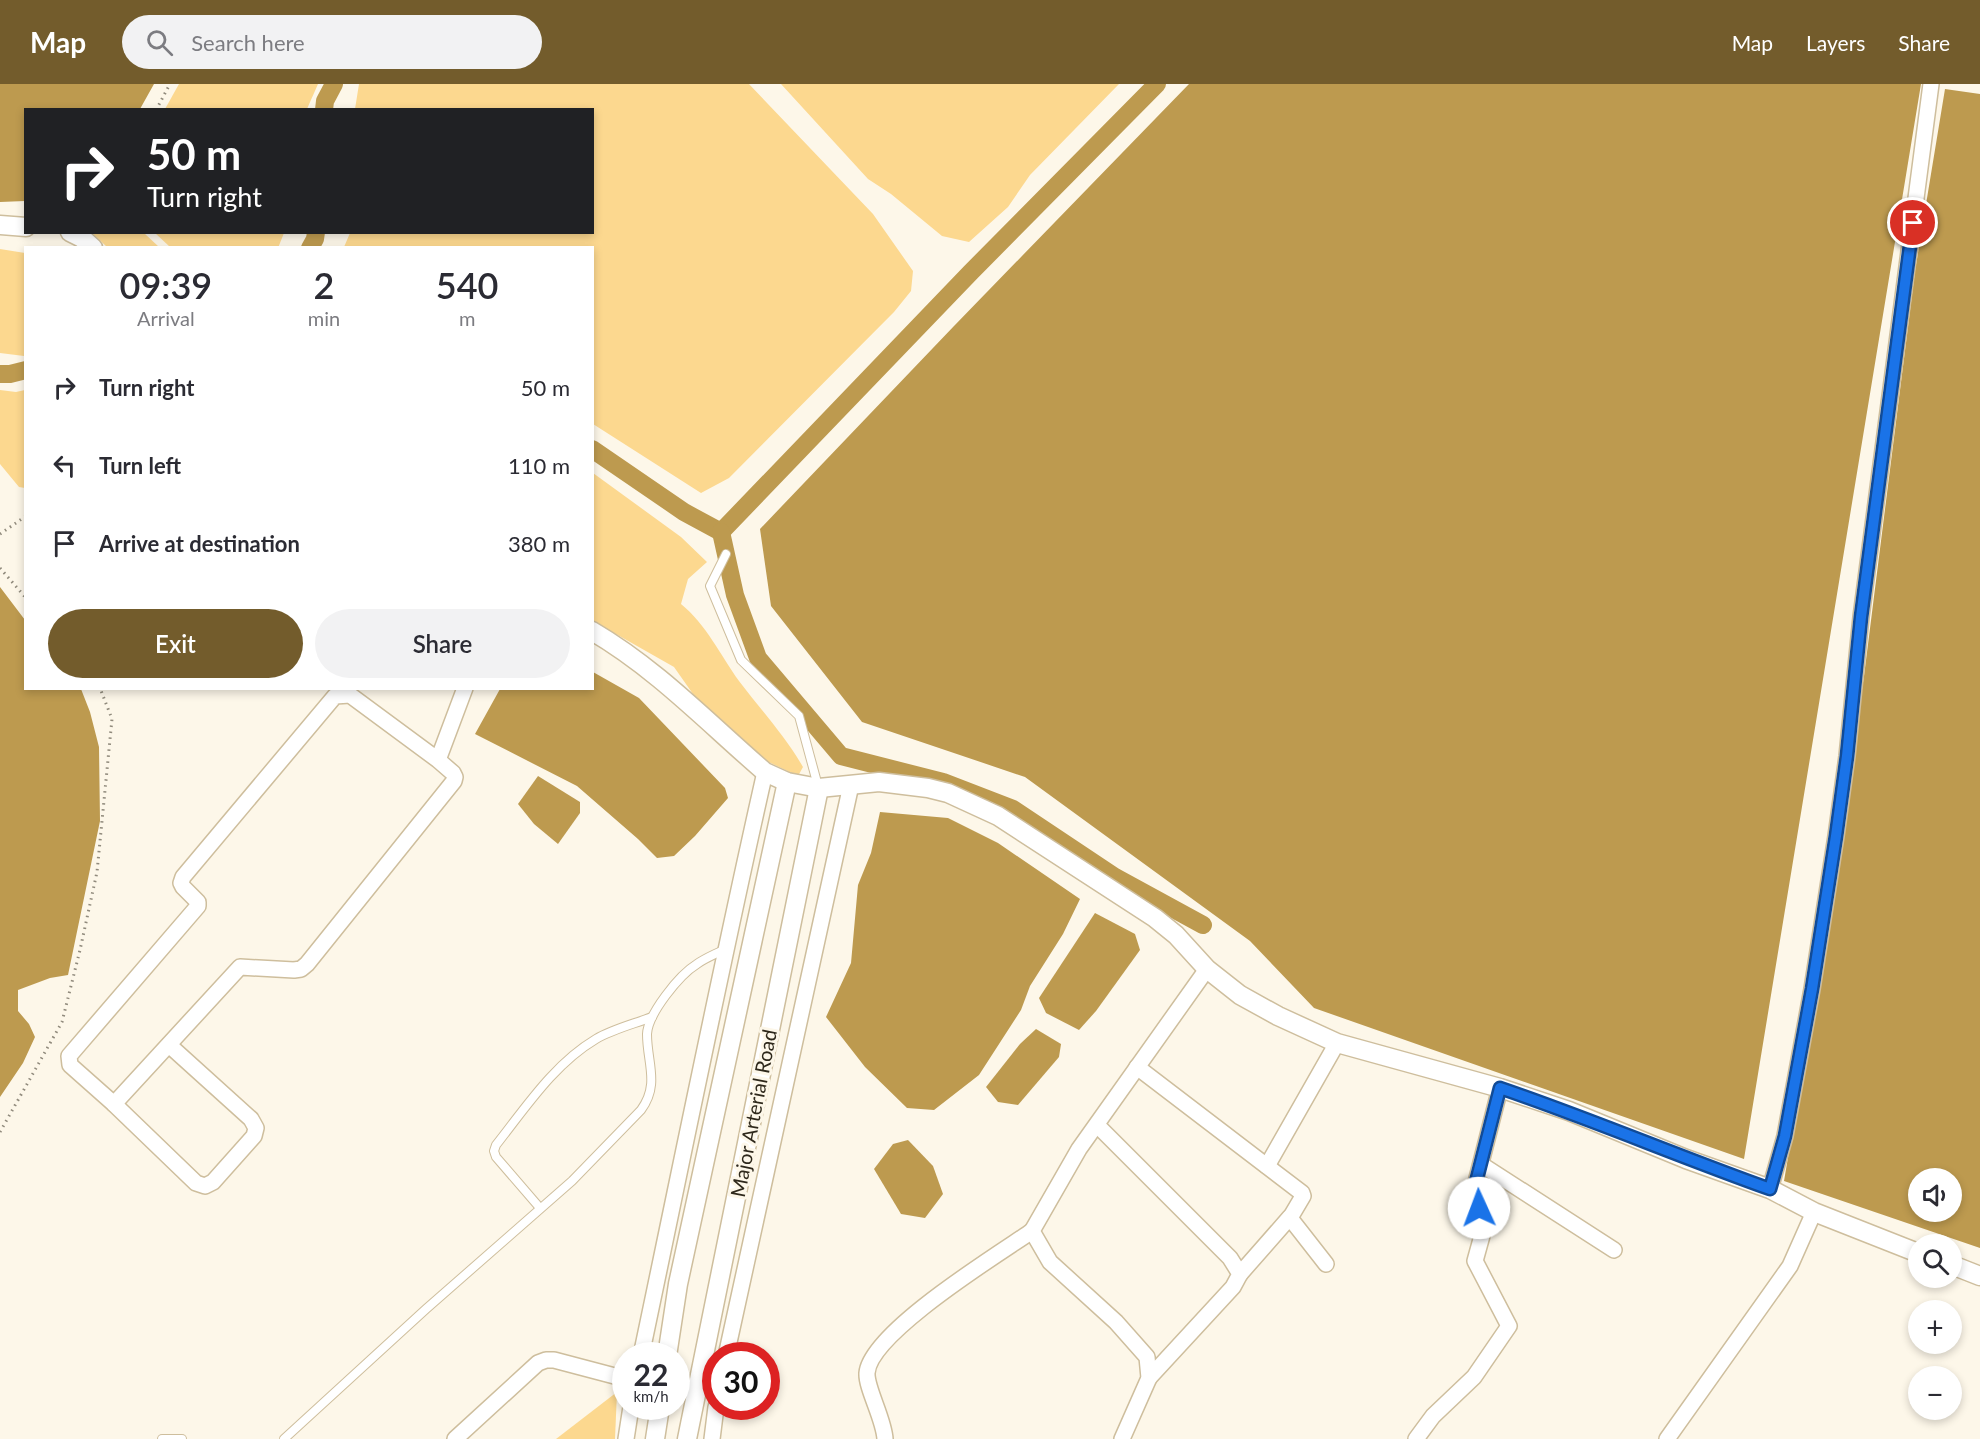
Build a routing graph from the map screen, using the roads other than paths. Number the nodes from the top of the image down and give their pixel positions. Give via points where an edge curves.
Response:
1 (1931, 84) edge
2 (0, 225) edge
3 (24, 227) edge
4 (74, 234) edge
5 (91, 246) edge
6 (726, 554) dead end
7 (594, 632) edge
8 (464, 690) edge
9 (438, 760) junction
10 (765, 772) junction
11 (787, 782) junction
12 (851, 785) junction
13 (819, 788) junction
14 (725, 949) junction
15 (1207, 969) junction
16 (651, 1017) junction
17 (1337, 1042) junction
18 (168, 1045) junction
19 (1137, 1067) junction
20 (1500, 1088) junction
21 (114, 1104) junction
22 (1097, 1125) junction
23 (1482, 1165) junction
24 (1267, 1166) junction
25 (1770, 1189) junction
26 (540, 1208) junction
27 (1814, 1212) junction
28 (1290, 1217) junction
29 (1032, 1231) junction
30 (1908, 1249) edge
31 (1614, 1250) dead end
32 (1326, 1264) dead end
33 (1962, 1269) edge
34 (1240, 1274) junction
35 (1980, 1276) edge
36 (644, 1342) edge
37 (669, 1342) edge
38 (729, 1342) edge
39 (612, 1375) edge
40 (1149, 1378) junction
41 (629, 1420) edge
42 (658, 1420) edge
43 (714, 1420) edge
44 (162, 1439) edge
45 (182, 1439) edge
46 (284, 1439) edge
47 (455, 1439) edge
48 (626, 1439) edge
49 (655, 1439) edge
50 (687, 1439) edge
51 (712, 1439) edge
52 (885, 1439) edge
53 (1122, 1439) edge
54 (1416, 1439) edge
55 (1667, 1439) edge

1 - 25 street via 1836,836 1785,1136
2 - 3 street
4 - 5 street
6 - 13 lane via 710,586 741,660 799,716
7 - 10 street via 654,672
8 - 9 street
9 - 18 street via 453,773 454,781 307,964 294,970 240,967
9 - 21 street via 350,695 335,696 183,878 183,887 198,906 69,1056 70,1065
10 - 11 street
10 - 14 street
11 - 13 street
11 - 37 street, Major Arterial Road via 678,1284
12 - 13 street
12 - 15 street via 879,782 928,788 998,816 1155,918
12 - 38 street
13 - 50 street, Major Arterial Road
14 - 16 lane via 682,976
14 - 36 street
15 - 17 street via 1278,1016
15 - 19 street
16 - 26 lane via 647,1036 652,1084 649,1100 572,1181
16 - 26 lane via 599,1037 577,1051 559,1066 496,1145 496,1157
17 - 20 street
17 - 24 street
18 - 21 street
18 - 21 street via 251,1119 256,1128 254,1137 213,1182 206,1186 196,1183
19 - 22 street
19 - 24 street
20 - 23 street
20 - 25 street
22 - 29 street
22 - 34 street via 1230,1258
23 - 31 street
23 - 54 street via 1475,1191 1483,1232 1475,1261 1509,1326 1474,1377 1433,1416
24 - 28 street via 1302,1193
25 - 27 street
26 - 46 lane
27 - 30 street
27 - 55 street via 1790,1266
28 - 32 street
28 - 34 street
29 - 40 street via 1050,1262 1147,1356
29 - 52 street via 941,1294 877,1350 867,1376
33 - 35 street
34 - 40 street via 1233,1287
39 - 47 street via 546,1359
40 - 53 street
41 - 48 street
42 - 49 street
43 - 51 street
44 - 45 lane

